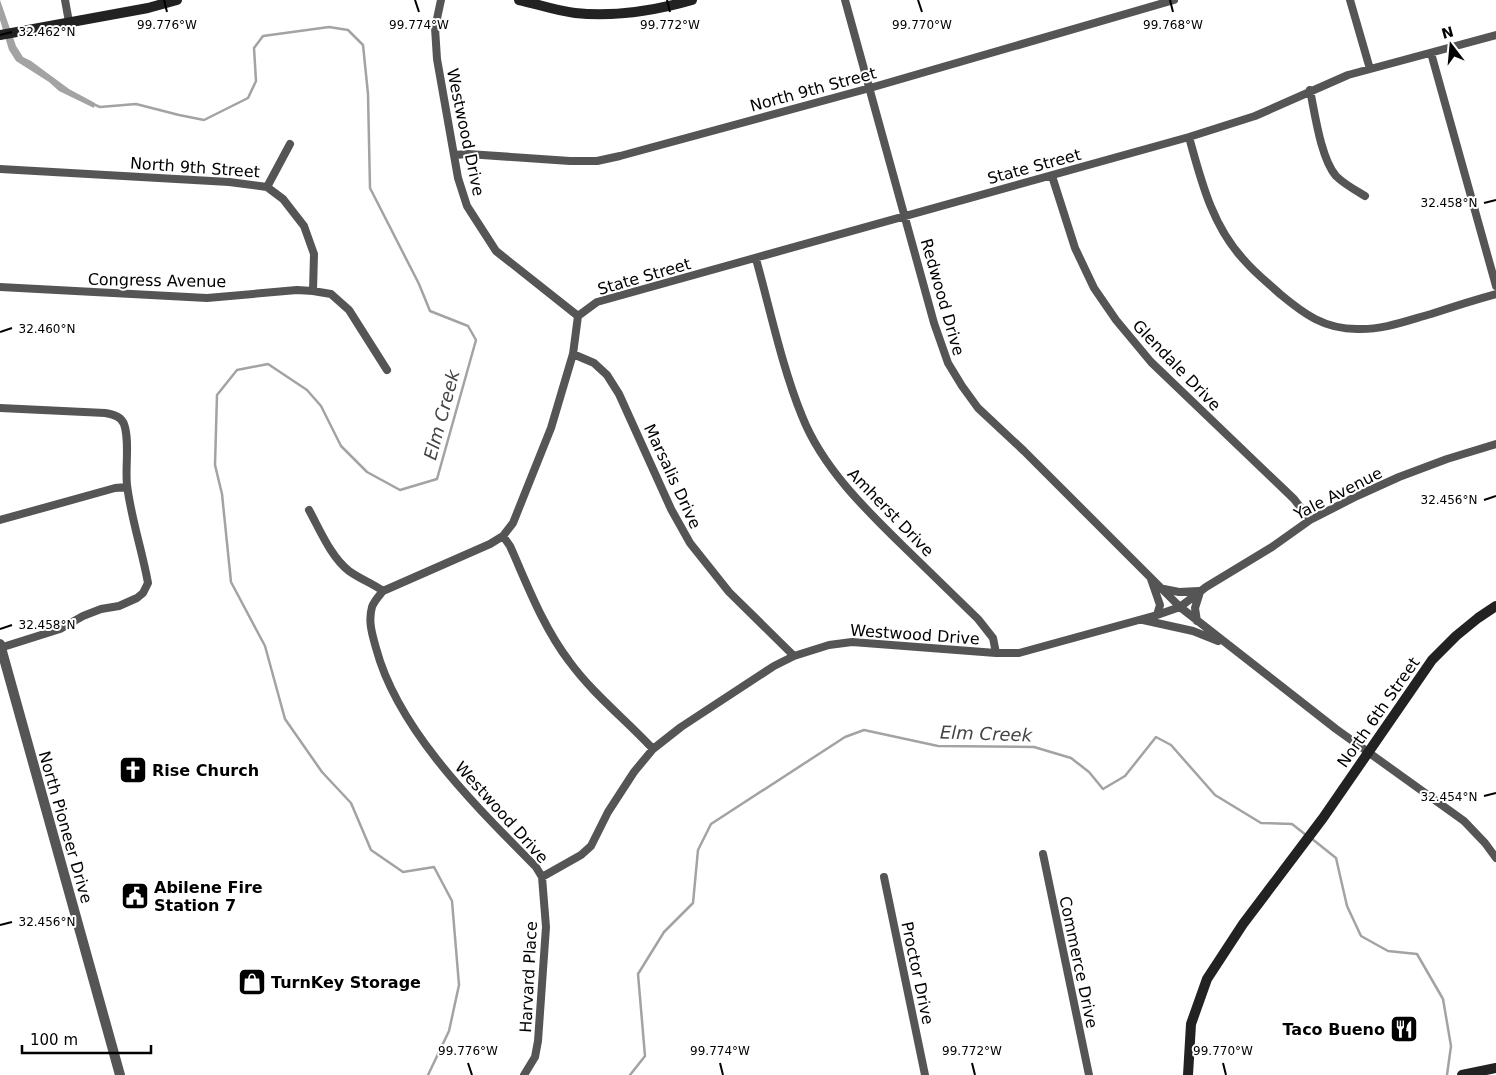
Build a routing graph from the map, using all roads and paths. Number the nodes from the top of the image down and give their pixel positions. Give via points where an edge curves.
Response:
1 (65, 0) edge
2 (177, 0) edge
3 (441, 0) edge
4 (519, 0) edge
5 (692, 0) edge
6 (845, 0) edge
7 (1174, 0) edge
8 (1350, 0) edge
9 (69, 22) junction
10 (0, 35) edge
11 (1496, 35) edge
12 (1431, 53) junction
13 (1370, 70) junction
14 (870, 88) junction
15 (1310, 90) junction
16 (1189, 137) junction
17 (290, 144) dead end
18 (454, 155) junction
19 (0, 168) edge
20 (1052, 176) junction
21 (267, 187) junction
22 (1365, 196) dead end
23 (906, 215) junction
24 (756, 258) junction
25 (1496, 286) edge
26 (0, 287) edge
27 (313, 290) junction
28 (1496, 294) edge
29 (578, 316) junction
30 (573, 354) junction
31 (387, 370) dead end
32 (0, 408) edge
33 (1496, 444) edge
34 (127, 486) junction
35 (309, 510) dead end
36 (0, 520) edge
37 (1310, 520) junction
38 (503, 536) junction
39 (1149, 575) junction
40 (1162, 588) junction
41 (1201, 590) junction
42 (382, 591) junction
43 (1496, 606) edge
44 (1180, 607) junction
45 (1157, 615) junction
46 (1139, 619) junction
47 (1197, 621) junction
48 (0, 646) edge
49 (1229, 646) junction
50 (996, 653) junction
51 (794, 656) junction
52 (653, 749) junction
53 (1370, 752) junction
54 (1043, 854) dead end
55 (1496, 858) edge
56 (542, 877) junction
57 (884, 877) dead end
58 (1496, 1068) edge
59 (1465, 1074) edge
60 (120, 1075) edge
61 (524, 1075) edge
62 (925, 1075) edge
63 (1089, 1075) edge
64 (1188, 1075) edge

1 - 9 street
2 - 9 main road
3 - 18 street, Westwood Drive via 435,28 437,59
4 - 5 main road via 574,13 624,15
6 - 14 street, Redwood Drive
7 - 14 street, North 9th Street
8 - 13 street
9 - 10 main road
11 - 12 street, State Street
12 - 13 street, State Street
12 - 25 street
13 - 15 street, State Street
14 - 18 street, North 9th Street via 597,161
14 - 23 street, Redwood Drive
15 - 16 street, State Street via 1255,116
15 - 22 street via 1326,159 1342,181
16 - 20 street, State Street
16 - 28 street via 1203,186 1230,242 1260,276 1317,321 1337,328 1375,329
17 - 21 street
18 - 29 street, Westwood Drive via 467,206 496,251
19 - 21 street, North 9th Street
20 - 23 street, State Street
20 - 37 street, Glendale Drive via 1075,248 1094,288 1116,320 1151,362 1294,499
21 - 27 street, North 9th Street via 283,199 304,226 314,254
23 - 24 street, State Street
23 - 39 street, Redwood Drive via 934,324 948,364 962,386 978,408
24 - 29 street, State Street via 597,302
24 - 50 street, Amherst Drive via 802,417 816,443 855,499 978,619 993,638
26 - 27 street, Congress Avenue via 207,298
27 - 31 street via 330,294 342,302
29 - 30 street
30 - 38 street via 551,428 513,523
30 - 51 street, Marsalis Drive via 594,363 607,374 690,543 730,592
32 - 34 street via 116,415 123,421 127,433
33 - 37 street, Yale Avenue via 1399,478
34 - 36 street
34 - 48 street via 148,583 143,593 119,606 83,616 60,629
35 - 42 street via 341,564
37 - 41 street, Yale Avenue
38 - 42 street
38 - 52 street via 538,609 568,661
39 - 40 street, Redwood Drive
39 - 45 street via 1160,605
40 - 41 street via 1179,592
40 - 44 street, Redwood Drive
41 - 44 street, Yale Avenue
41 - 47 street via 1195,608
42 - 56 street, Westwood Drive via 372,605 370,619 379,660 390,688 445,769
43 - 53 main road, North 6th Street via 1456,636 1432,660
44 - 45 street, Westwood Drive
44 - 47 street
45 - 46 street, Westwood Drive
46 - 49 street via 1193,631
46 - 50 street, Westwood Drive via 1019,653
47 - 49 street
48 - 60 street, North Pioneer Drive
49 - 53 street
50 - 51 street, Westwood Drive via 852,642
51 - 52 street, Westwood Drive via 729,695
52 - 56 street, Westwood Drive via 623,787 591,846
53 - 55 street via 1464,821
53 - 64 main road, North 6th Street via 1243,924 1207,980 1192,1024
54 - 63 street, Commerce Drive
56 - 61 street, Harvard Place via 546,927 538,1041 535,1057
57 - 62 street, Proctor Drive
58 - 59 main road

